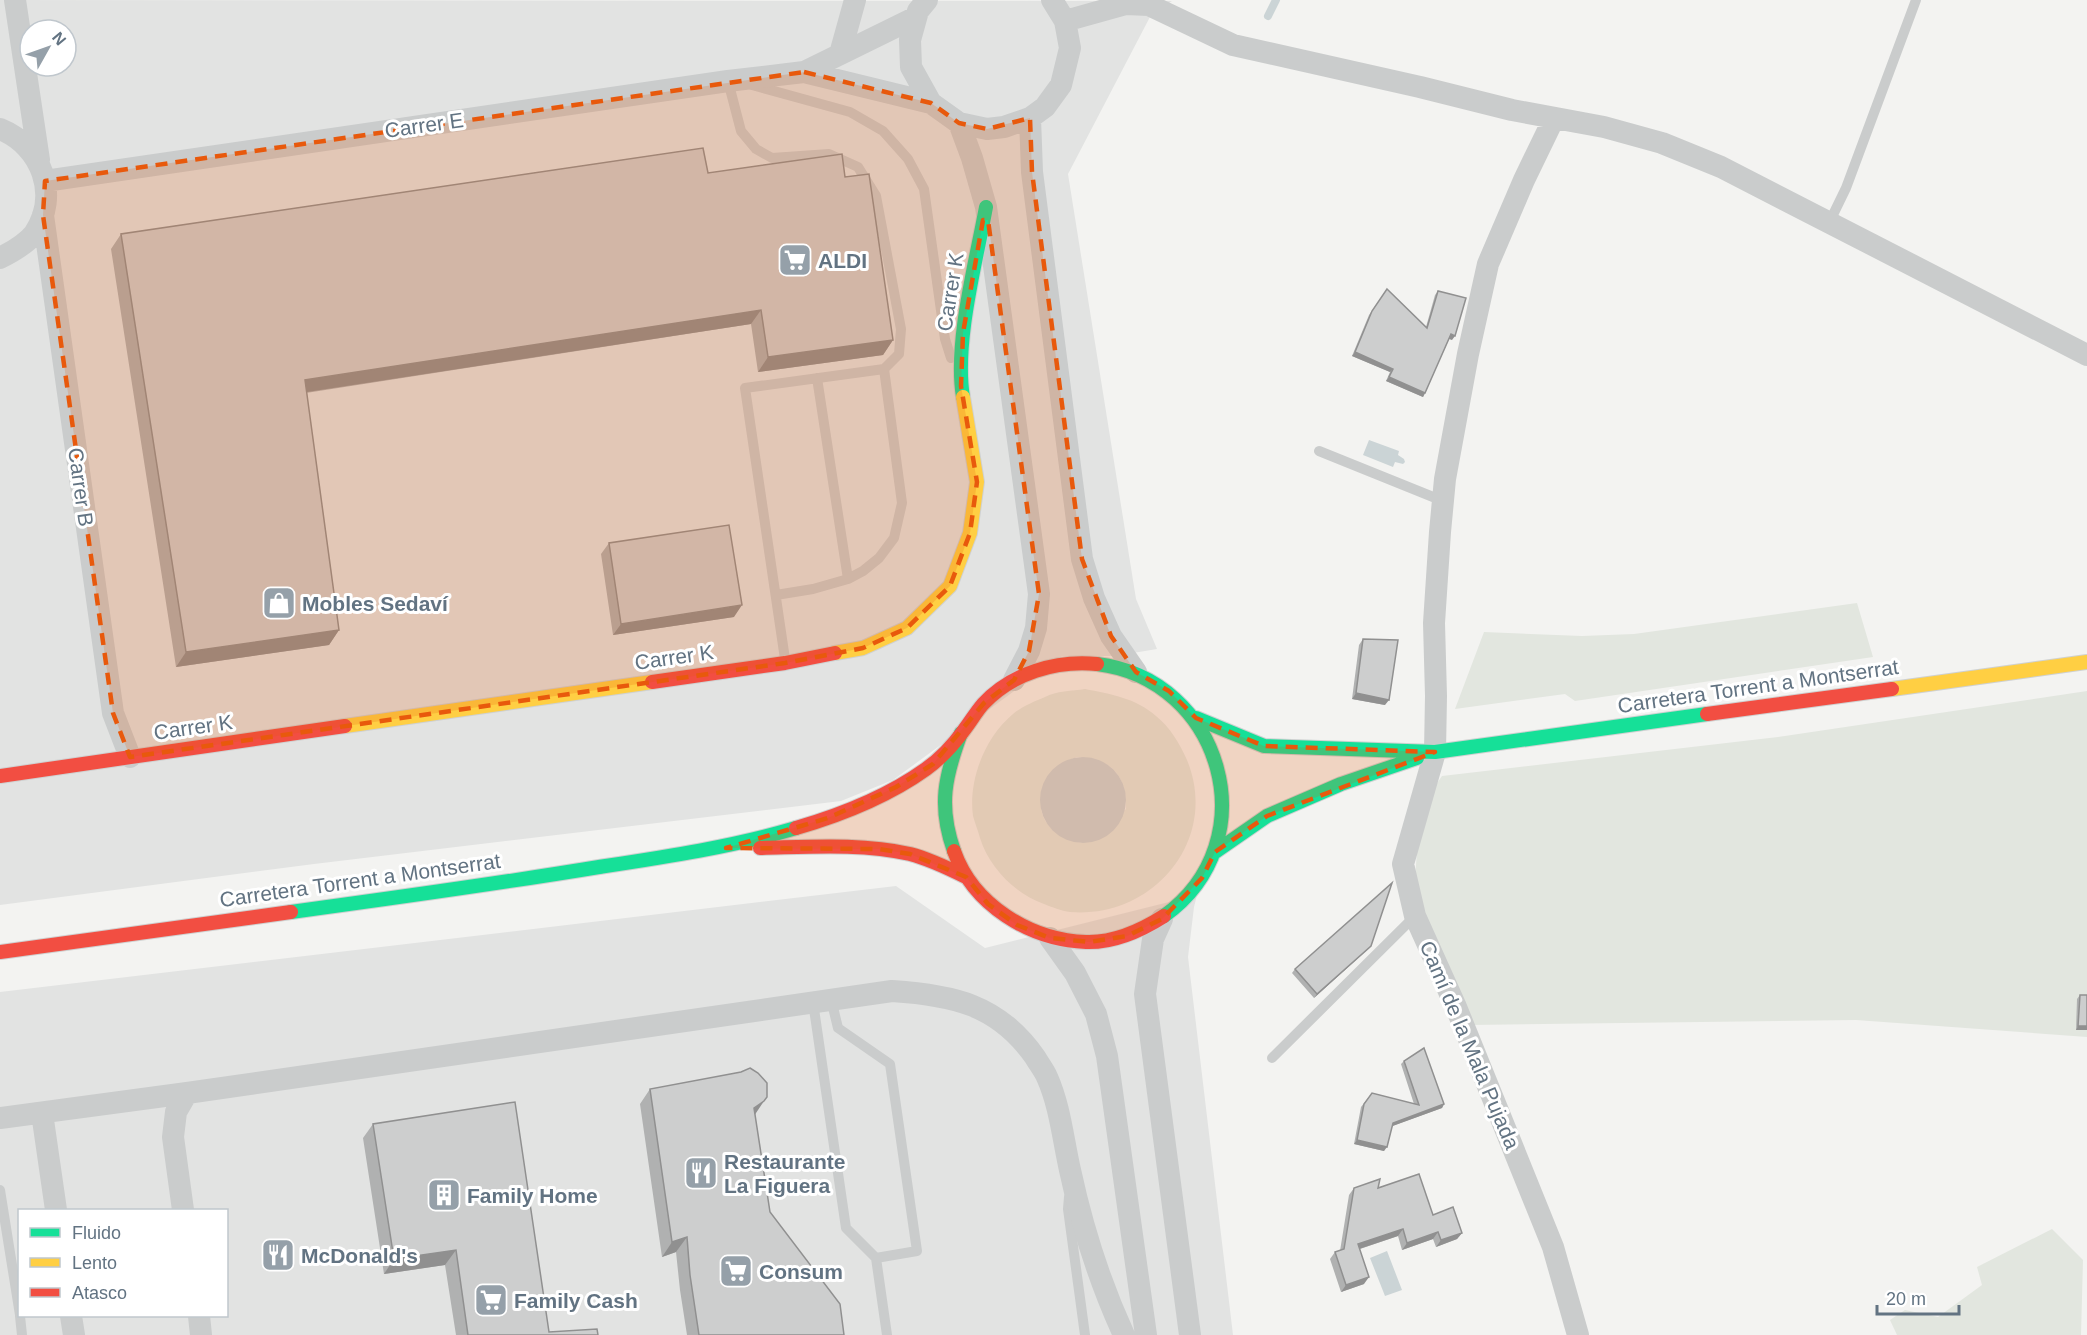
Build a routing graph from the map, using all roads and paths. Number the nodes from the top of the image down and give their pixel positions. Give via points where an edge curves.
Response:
1 (15, 0) edge
2 (855, 0) edge
3 (1053, 0) edge
4 (1916, 0) edge
5 (1125, 2) edge
6 (923, 5) edge
7 (1065, 21) junction
8 (840, 54) junction
9 (804, 72) junction
10 (731, 81) junction
11 (931, 103) junction
12 (1030, 117) junction
13 (1554, 118) junction
14 (960, 123) junction
15 (0, 129) edge
16 (42, 172) junction
17 (986, 207) junction
18 (43, 215) junction
19 (1829, 224) junction
20 (0, 258) edge
21 (2087, 355) edge
22 (884, 369) junction
23 (817, 378) junction
24 (960, 386) junction
25 (1319, 451) dead end
26 (1443, 501) junction
27 (848, 579) junction
28 (776, 596) junction
29 (2087, 662) edge
30 (785, 663) junction
31 (1136, 672) junction
32 (1014, 680) junction
33 (1196, 718) junction
34 (961, 734) junction
35 (1435, 752) junction
36 (130, 757) junction
37 (0, 776) edge
38 (726, 848) junction
39 (1215, 852) junction
40 (966, 877) junction
41 (1415, 916) junction
42 (1162, 919) junction
43 (1050, 938) junction
44 (0, 952) edge
45 (822, 1001) junction
46 (1272, 1058) dead end
47 (187, 1093) junction
48 (42, 1113) junction
49 (0, 1118) edge
50 (1070, 1170) junction
51 (0, 1190) edge
52 (56, 1209) edge
53 (183, 1209) edge
54 (876, 1258) junction
55 (18, 1302) edge
56 (20, 1317) edge
57 (71, 1317) edge
58 (199, 1317) edge
59 (22, 1335) edge
60 (74, 1335) edge
61 (201, 1335) edge
62 (887, 1335) edge
63 (1085, 1335) edge
64 (1124, 1335) edge
65 (1146, 1335) edge
66 (1190, 1335) edge
67 (1578, 1335) edge

1 - 16 street
2 - 8 street
3 - 7 street
4 - 19 lane
5 - 7 street
5 - 13 street via 1149,5 1233,45
6 - 8 street
6 - 11 street via 909,40 911,68
7 - 12 street via 1070,48 1061,85 1045,107
8 - 9 street
9 - 10 street, Carrer E
9 - 11 street
10 - 16 street, Carrer E
10 - 22 lane via 741,131 756,149 772,158 829,154 858,167 876,196 901,329 899,354
10 - 24 lane via 850,112 883,131 908,159 924,189 945,339
11 - 14 street
12 - 14 street via 987,129
12 - 31 street via 1032,172 1082,559 1111,636
13 - 19 street via 1662,142
13 - 26 street, Camí de la Mala Pujada via 1488,264
14 - 17 street
15 - 16 street via 28,147
16 - 18 street, Carrer B via 46,198
17 - 24 main road, Carrer K via 963,333
17 - 32 street via 1039,594 1036,628
18 - 20 street via 33,234 18,249
18 - 36 street, Carrer B via 113,713
19 - 21 street
22 - 23 lane
22 - 27 lane via 902,503 894,538 879,558
23 - 27 lane
23 - 28 lane via 745,387
24 - 30 main road, Carrer K via 977,482 970,533 950,586 908,628 863,648
25 - 26 lane
26 - 35 street, Camí de la Mala Pujada via 1434,623
27 - 28 lane
28 - 30 lane
29 - 35 main road, Carretera Torrent a Montserrat
30 - 36 main road, Carrer K
31 - 32 main road via 1105,663 1074,662 1043,668
31 - 33 main road via 1169,691
32 - 34 main road via 984,703
33 - 35 main road via 1264,746
33 - 39 main road via 1213,748 1223,783 1223,818
34 - 38 main road via 933,764 896,787 828,818
34 - 40 main road via 948,768 944,806 950,842
35 - 39 main road via 1341,784 1267,816
35 - 41 street, Camí de la Mala Pujada via 1403,864
36 - 37 main road, Carrer K
38 - 40 main road via 879,849 938,863
38 - 44 main road, Carretera Torrent a Montserrat
39 - 42 main road via 1202,878
40 - 43 main road via 988,904 1017,925
41 - 46 lane
41 - 67 street, Camí de la Mala Pujada via 1553,1247
42 - 43 main road via 1127,936 1089,942
42 - 66 street via 1153,939 1144,994
43 - 65 street via 1096,1014 1107,1056
45 - 47 street
45 - 50 street via 892,991 935,994 998,1018 1026,1045 1047,1075
45 - 54 lane via 846,1228
45 - 54 lane via 838,1028 890,1064 917,1251
47 - 48 street
47 - 53 street via 176,1112 173,1137
48 - 49 street
48 - 52 street
50 - 63 lane via 1068,1209
50 - 64 street via 1092,1254
51 - 55 lane
54 - 62 lane
56 - 59 lane
57 - 60 street
58 - 61 street

